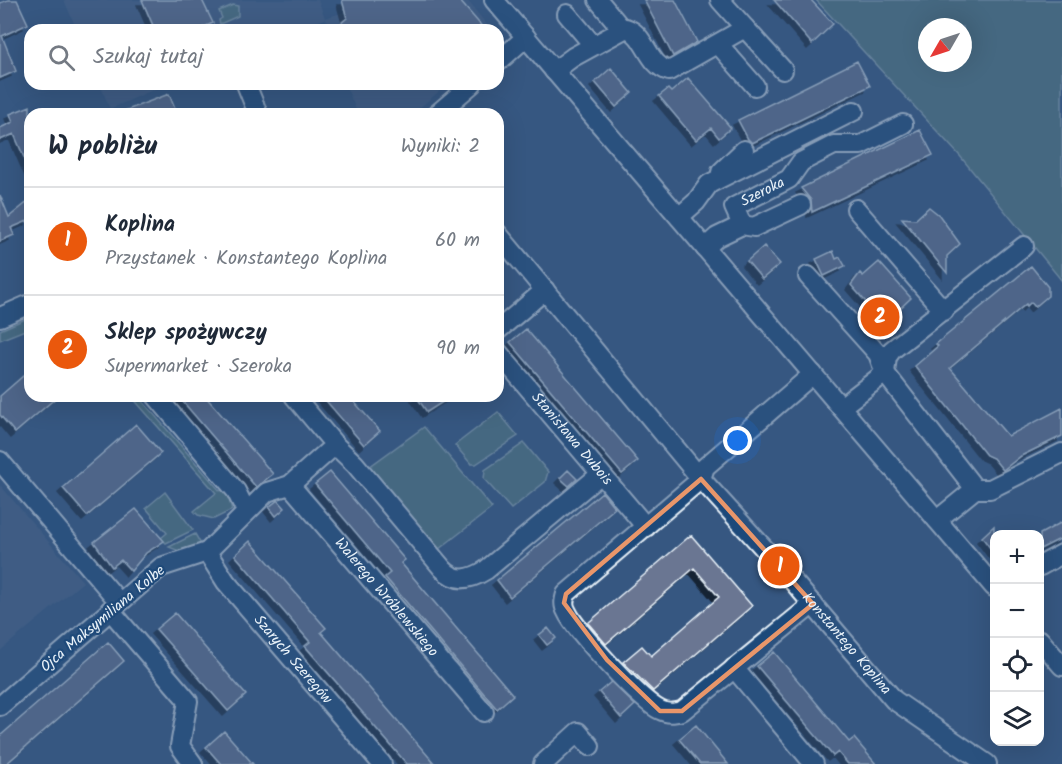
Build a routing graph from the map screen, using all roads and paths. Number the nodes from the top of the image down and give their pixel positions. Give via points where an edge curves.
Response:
1 (494, 0) edge
2 (598, 0) edge
3 (720, 0) edge
4 (567, 14) dead end
5 (745, 28) junction
6 (622, 29) junction
7 (526, 37) junction
8 (593, 45) junction
9 (719, 45) junction
10 (504, 57) edge
11 (783, 70) dead end
12 (554, 71) junction
13 (755, 86) dead end
14 (248, 90) edge
15 (465, 90) edge
16 (256, 108) edge
17 (444, 108) edge
18 (854, 111) dead end
19 (903, 124) dead end
20 (744, 150) dead end
21 (710, 184) junction
22 (801, 205) dead end
23 (856, 208) dead end
24 (679, 217) junction
25 (742, 225) junction
26 (504, 241) edge
27 (1024, 246) dead end
28 (705, 248) junction
29 (808, 276) dead end
30 (545, 290) junction
31 (24, 306) edge
32 (2, 311) edge
33 (944, 311) junction
34 (504, 325) edge
35 (504, 359) edge
36 (885, 373) junction
37 (813, 374) junction
38 (161, 402) edge
39 (298, 402) edge
40 (841, 407) junction
41 (329, 451) junction
42 (1062, 453) edge
43 (0, 461) edge
44 (602, 474) junction
45 (701, 479) junction
46 (290, 485) junction
47 (975, 489) junction
48 (246, 511) junction
49 (937, 520) junction
50 (646, 527) junction
51 (207, 552) junction
52 (1062, 554) edge
53 (1044, 564) edge
54 (993, 584) edge
55 (813, 604) junction
56 (115, 606) junction
57 (1044, 645) edge
58 (1062, 666) edge
59 (734, 668) junction
60 (0, 706) edge
61 (484, 711) dead end
62 (590, 746) dead end
63 (194, 764) edge
64 (382, 764) edge
65 (543, 764) edge
66 (814, 764) edge
67 (987, 764) edge

1 - 7 street
2 - 6 street
3 - 5 street
4 - 8 street
5 - 9 street
5 - 11 street
6 - 8 street
6 - 9 street via 631,29 656,64 669,71
7 - 10 street
7 - 12 street
8 - 12 street
9 - 13 street
12 - 24 street
14 - 16 street
15 - 17 street
18 - 21 street, Szeroka
19 - 25 street, Szeroka via 861,145 834,145 801,162 789,179 734,207
20 - 21 street, Szeroka
21 - 24 street, Szeroka
22 - 25 street, Szeroka via 754,227
23 - 33 street
24 - 28 street
25 - 28 street, Szeroka via 717,237
26 - 30 street, Konstantego Koplina
27 - 33 street
28 - 37 street
29 - 36 street via 878,354
30 - 34 street
30 - 45 street, Konstantego Koplina
31 - 32 street
33 - 36 street via 892,350
35 - 44 street, Stanisława Dubois
36 - 40 street
36 - 47 street
37 - 40 street
37 - 45 street via 705,467
38 - 48 street via 236,491
39 - 41 street
40 - 49 street
41 - 44 street via 356,464 456,579 467,579 490,567
41 - 46 street, Ojca Maksymiliana Kolbe
42 - 47 street via 990,489
43 - 56 street
44 - 50 street, Stanisława Dubois
45 - 50 street
45 - 55 street, Konstantego Koplina
46 - 48 street, Ojca Maksymiliana Kolbe via 267,492
46 - 61 street, Walerego Wróblewskiego
47 - 49 street
48 - 51 street, Ojca Maksymiliana Kolbe
49 - 54 street
50 - 59 street via 566,594 567,613 607,660 660,711 682,711
51 - 56 street, Ojca Maksymiliana Kolbe via 161,567
51 - 64 street, Szarych Szeregów via 226,582
52 - 53 street
55 - 59 street
55 - 67 street, Konstantego Koplina via 894,699
56 - 60 street, Ojca Maksymiliana Kolbe
56 - 63 street via 188,701 180,746
57 - 58 street
59 - 66 street
62 - 65 street via 578,732

